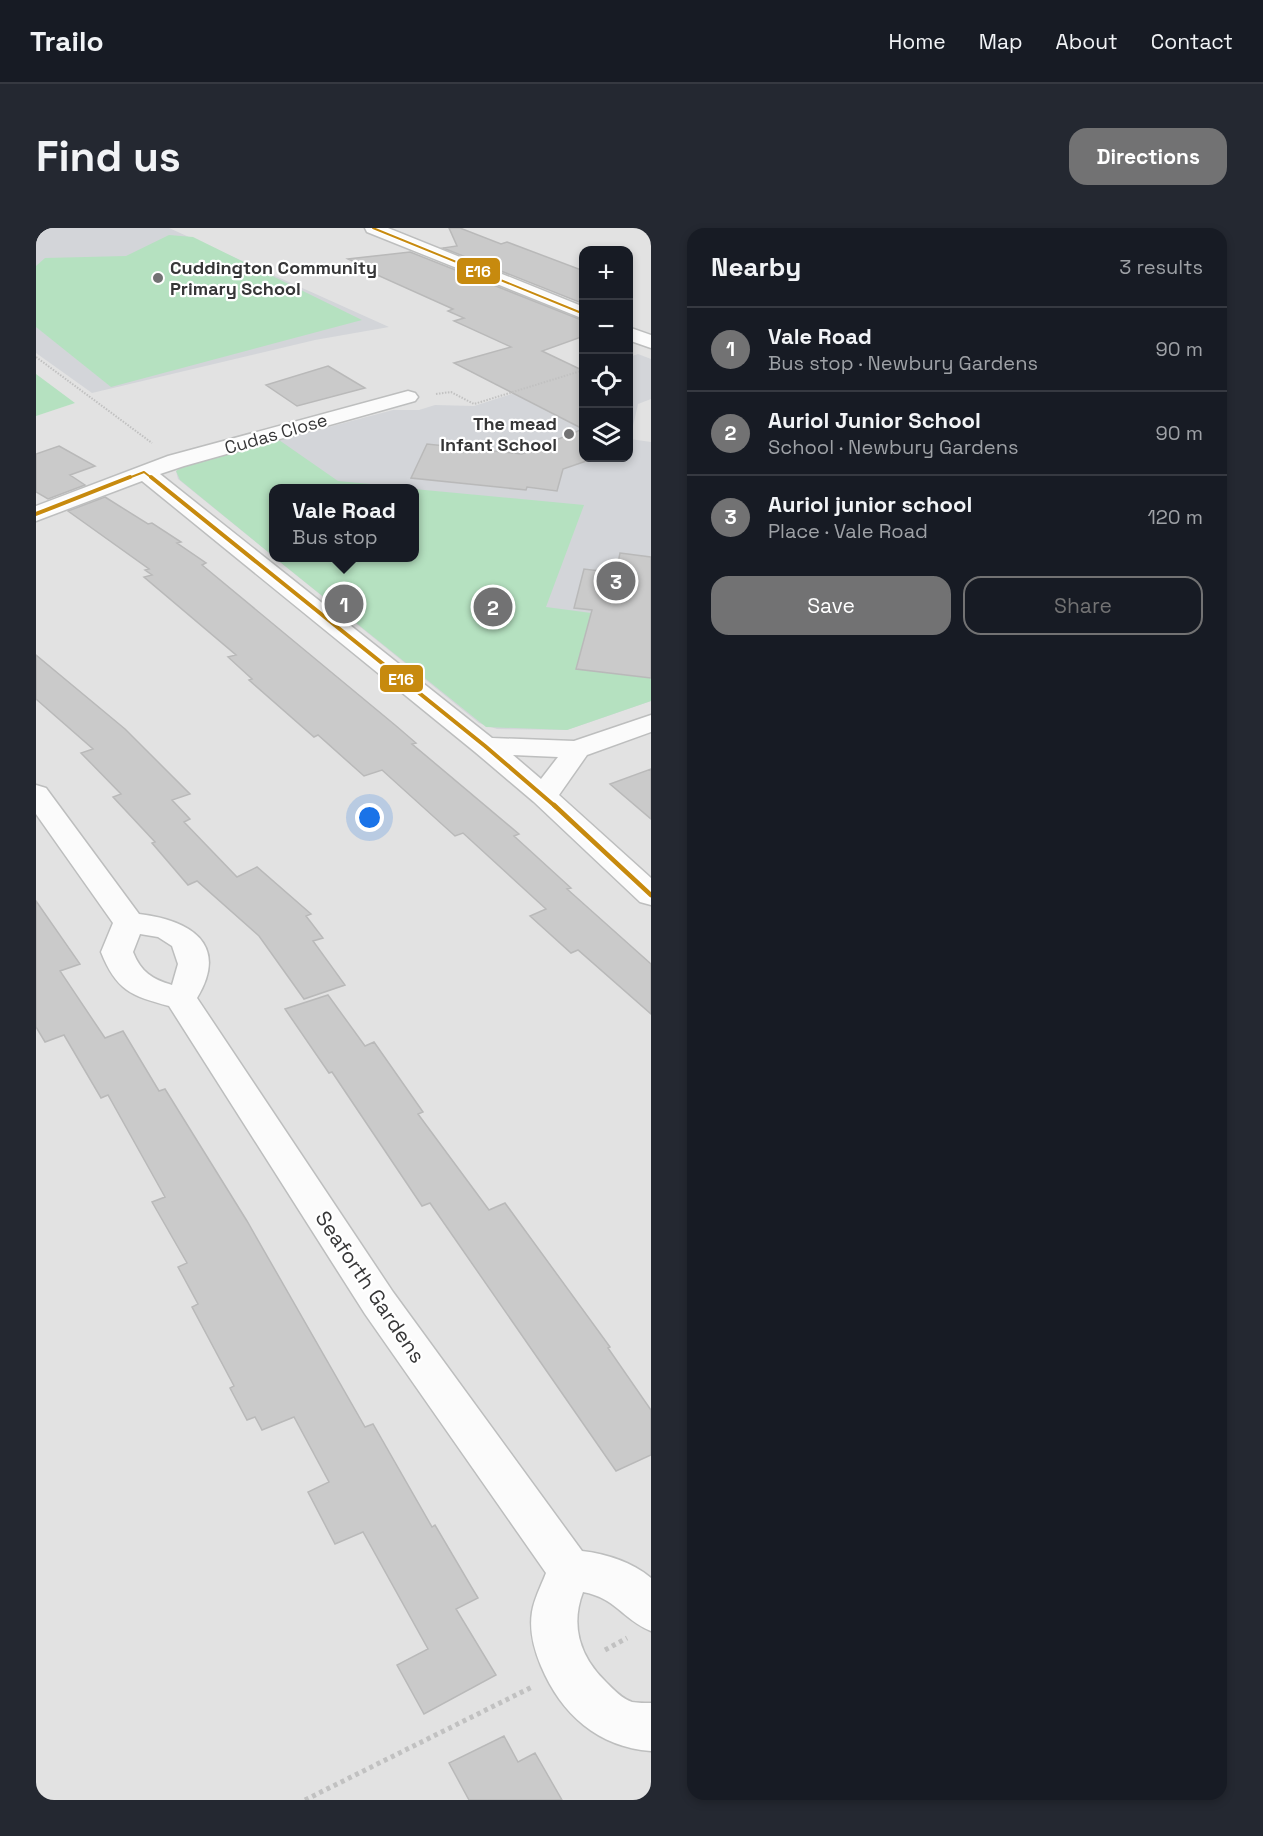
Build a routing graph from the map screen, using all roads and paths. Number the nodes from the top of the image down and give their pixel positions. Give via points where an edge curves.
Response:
1 (373, 228) edge
2 (417, 236) edge
3 (579, 312) edge
4 (633, 335) edge
5 (651, 342) edge
6 (36, 357) edge
7 (579, 372) edge
8 (408, 397) joint
9 (176, 461) junction
10 (144, 472) junction
11 (36, 514) edge
12 (651, 723) edge
13 (484, 746) junction
14 (577, 749) junction
15 (36, 794) edge
16 (544, 796) junction
17 (651, 895) edge
18 (129, 923) junction
19 (180, 998) junction
20 (570, 1570) junction
21 (642, 1622) edge
22 (568, 1672) junction
23 (651, 1727) edge
24 (305, 1800) edge

1 - 2 street
2 - 3 street
4 - 5 street
6 - 9 path
7 - 8 path via 474,404 451,392
8 - 9 street, Cudas Close
9 - 10 street, Cudas Close
10 - 11 street, Cudas Close
10 - 13 street
12 - 14 street
13 - 14 street
13 - 16 street
14 - 16 street
15 - 18 street
16 - 17 street
18 - 19 street via 117,952 124,971 138,985
18 - 19 street via 180,935 195,963 191,980
19 - 20 street, Seaforth Gardens via 379,1303
20 - 21 street via 598,1573 631,1588
20 - 22 street via 554,1612 556,1643
21 - 22 path
22 - 23 street via 592,1704 625,1724
22 - 24 path

